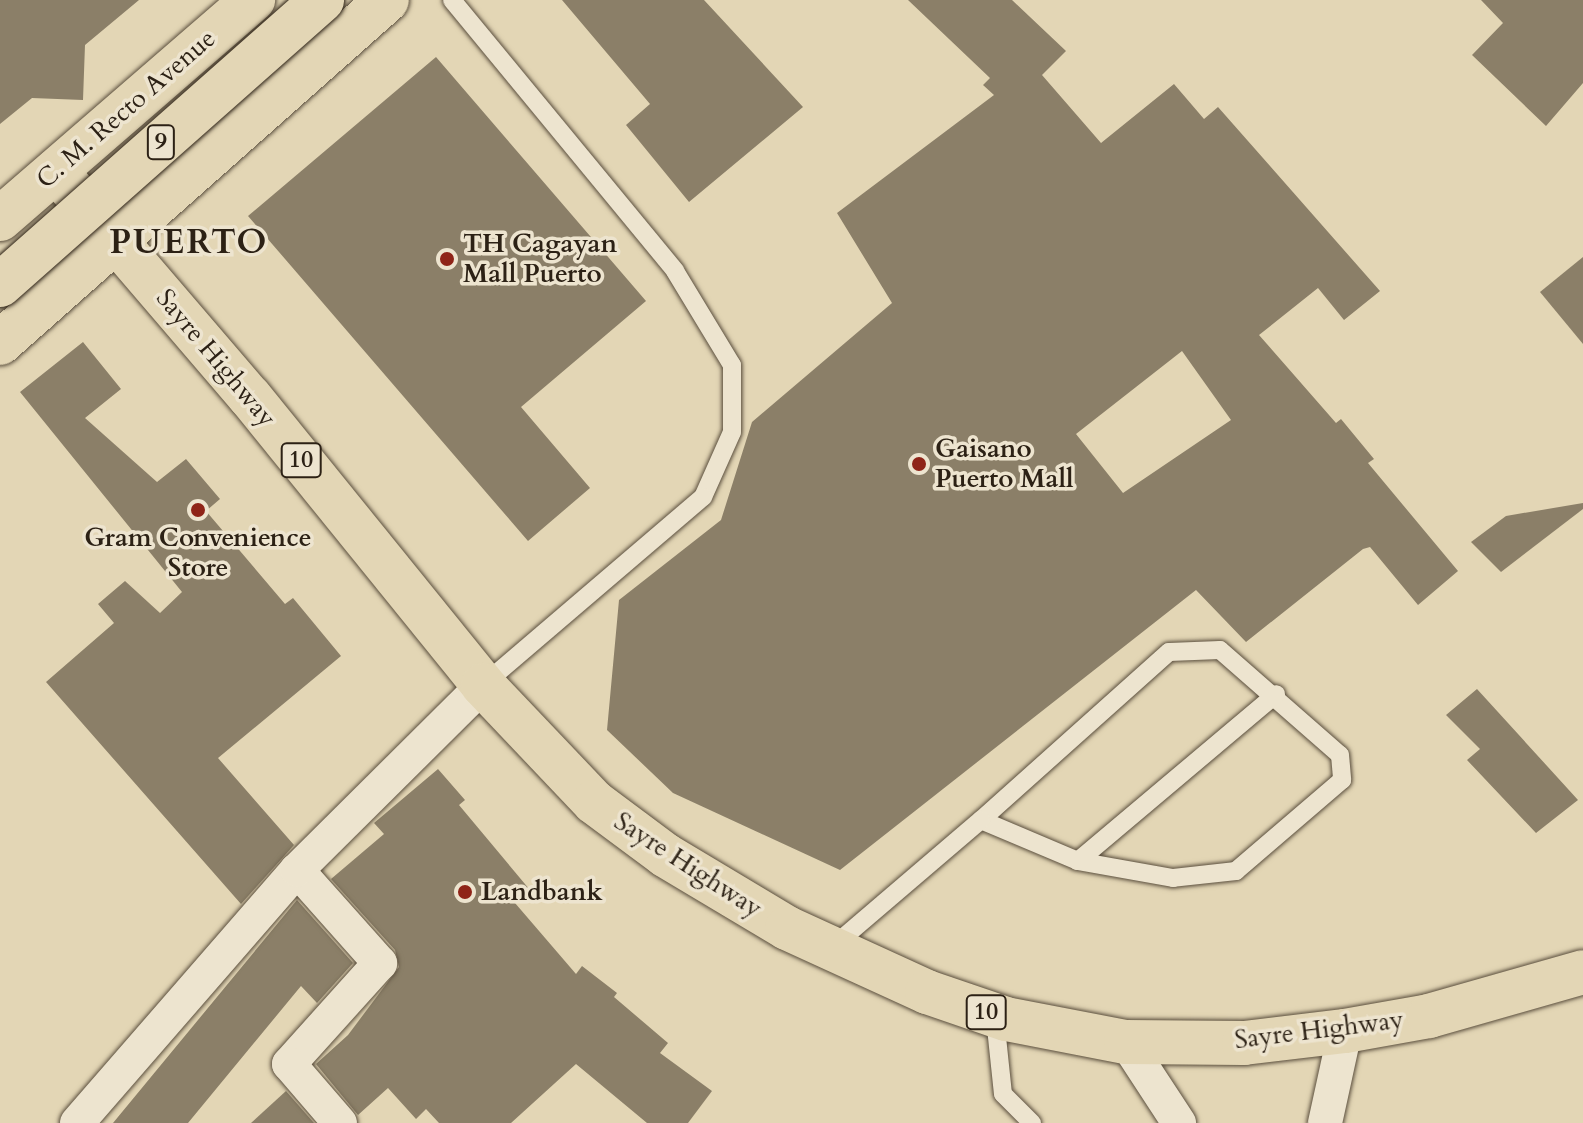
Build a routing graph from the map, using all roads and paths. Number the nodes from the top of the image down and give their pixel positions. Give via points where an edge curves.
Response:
1 (253, 0) edge
2 (322, 0) edge
3 (387, 0) edge
4 (452, 0) edge
5 (56, 171) junction
6 (0, 219) edge
7 (115, 239) junction
8 (0, 285) edge
9 (0, 343) edge
10 (483, 685) junction
11 (1276, 694) junction
12 (981, 820) junction
13 (1078, 861) junction
14 (297, 870) junction
15 (829, 949) junction
16 (1583, 972) edge
17 (995, 1015) junction
18 (1345, 1031) junction
19 (1126, 1042) junction
20 (77, 1123) edge
21 (340, 1123) edge
22 (1032, 1123) edge
23 (1179, 1123) edge
24 (1325, 1123) edge

1 - 5 highway, C. M. Recto Avenue / 9
2 - 8 highway, C. M. Recto Avenue / 9, bridge
3 - 7 highway, 9
4 - 10 lane via 675,271 732,365 732,432 703,497
5 - 6 highway, C. M. Recto Avenue / 9
5 - 7 highway, Sayre Highway / 10
7 - 9 highway, 9
7 - 10 highway, Sayre Highway / 10
10 - 14 street
10 - 15 highway, Sayre Highway / 10 via 627,830
11 - 12 lane via 1220,650 1169,652
11 - 13 lane
11 - 13 lane via 1340,755 1342,780 1236,871 1173,878
12 - 13 lane
12 - 15 lane
14 - 20 street
14 - 21 street via 380,963 289,1064
15 - 17 highway, Sayre Highway / 10
16 - 18 highway, Sayre Highway / 10 via 1429,1016
17 - 19 highway, Sayre Highway / 10
17 - 22 lane via 1003,1094
18 - 19 highway, Sayre Highway / 10 via 1244,1043
18 - 24 street
19 - 23 street

